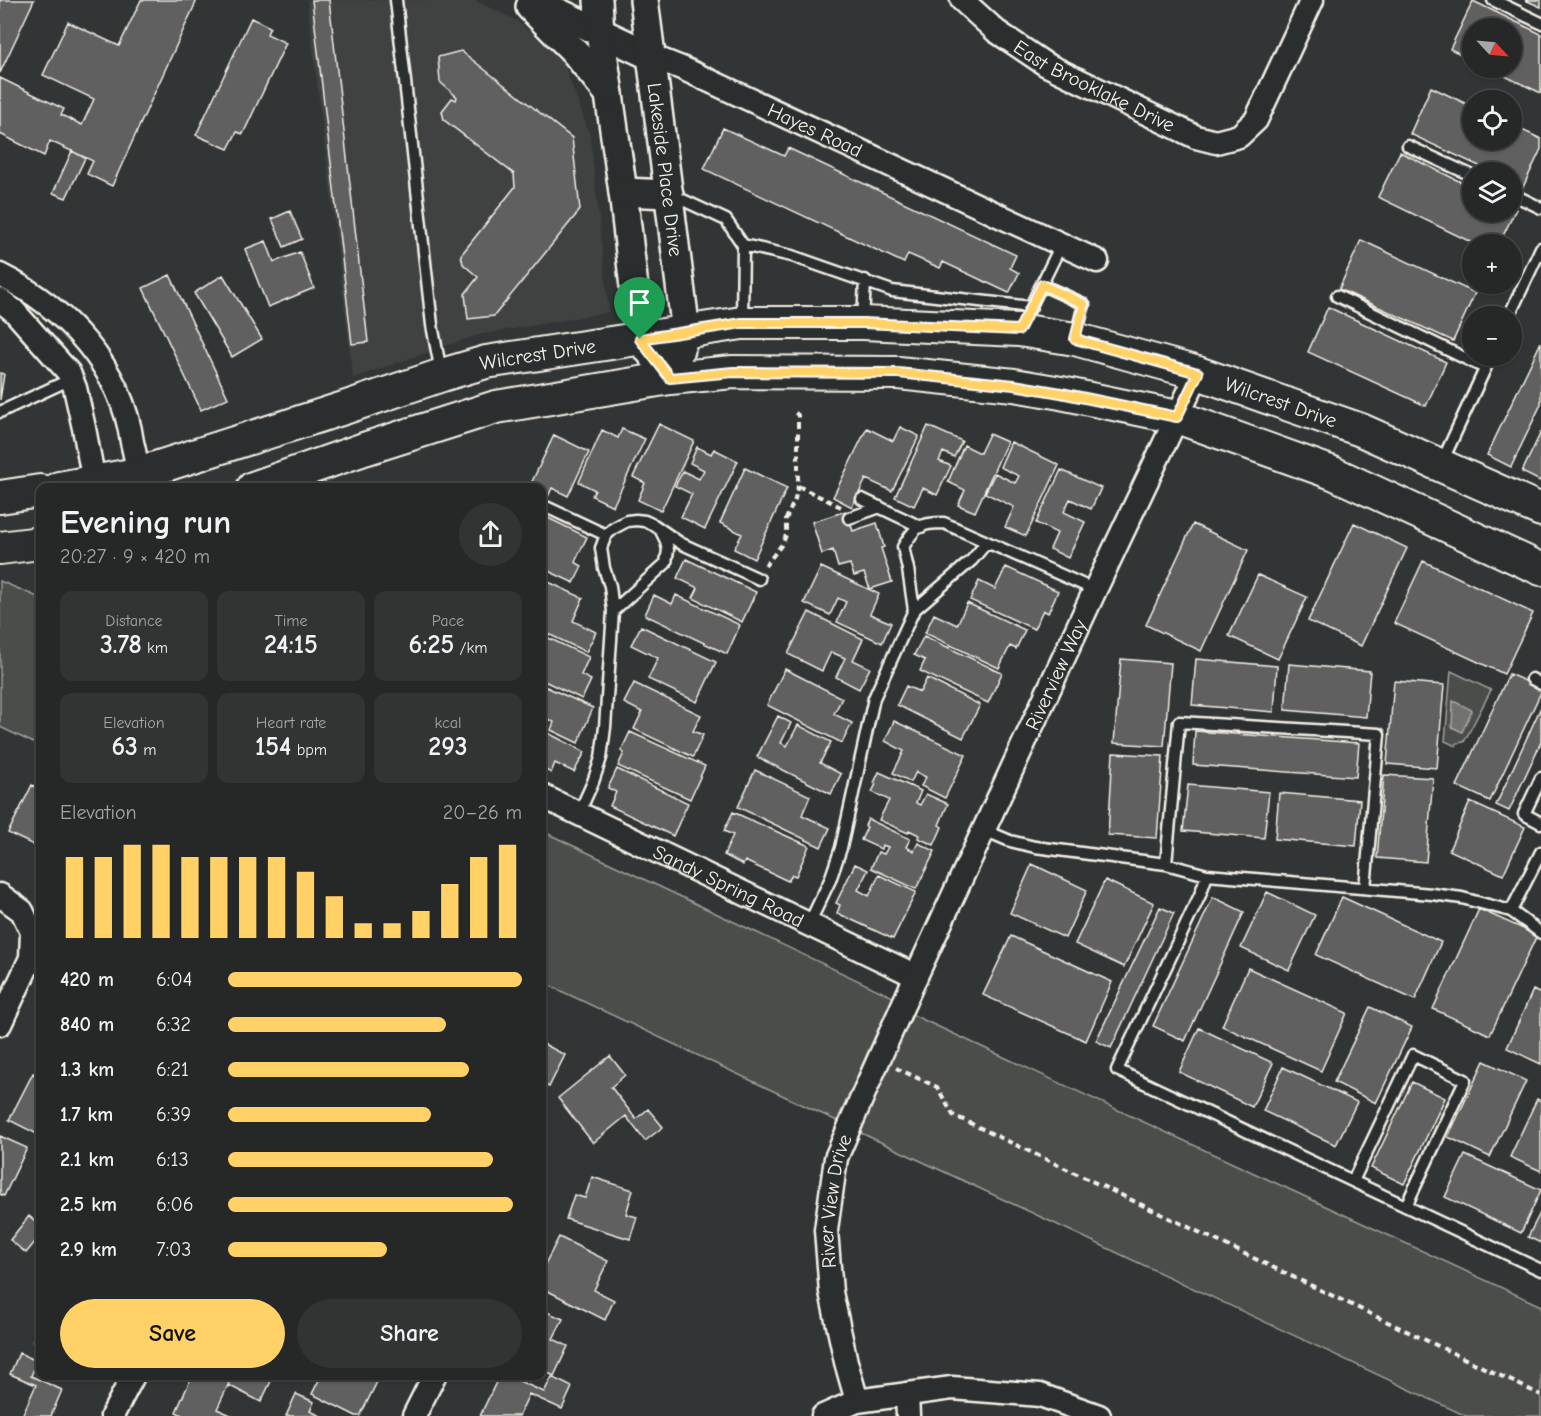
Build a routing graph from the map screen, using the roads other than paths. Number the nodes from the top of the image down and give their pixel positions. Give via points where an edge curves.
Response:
1 (396, 0) edge
2 (523, 0) edge
3 (532, 0) edge
4 (598, 0) edge
5 (644, 0) edge
6 (962, 0) edge
7 (1312, 0) edge
8 (1493, 0) edge
9 (1541, 23) edge
10 (600, 32) junction
11 (651, 56) junction
12 (609, 95) junction
13 (1408, 146) dead end
14 (1462, 171) edge
15 (623, 192) junction
16 (669, 194) junction
17 (1522, 199) edge
18 (1541, 208) edge
19 (743, 245) junction
20 (1061, 245) junction
21 (1541, 248) edge
22 (1096, 261) dead end
23 (0, 275) edge
24 (865, 280) junction
25 (1042, 285) junction
26 (1337, 296) dead end
27 (0, 300) edge
28 (1514, 306) edge
29 (1025, 319) junction
30 (742, 323) junction
31 (863, 323) junction
32 (686, 332) junction
33 (640, 339) junction
34 (1075, 339) junction
35 (1485, 368) joint
36 (105, 369) junction
37 (1198, 373) junction
38 (442, 375) junction
39 (670, 378) junction
40 (73, 384) junction
41 (0, 412) edge
42 (1177, 417) junction
43 (1440, 465) junction
44 (134, 481) edge
45 (95, 483) edge
46 (114, 483) edge
47 (267, 483) edge
48 (36, 492) edge
49 (0, 496) edge
50 (862, 499) dead end
51 (546, 507) edge
52 (880, 507) junction
53 (1540, 507) edge
54 (853, 517) road end
55 (921, 527) junction
56 (660, 531) junction
57 (606, 535) junction
58 (987, 542) junction
59 (36, 544) edge
60 (0, 549) edge
61 (1541, 569) edge
62 (759, 579) road end
63 (1095, 590) junction
64 (914, 610) junction
65 (613, 611) junction
66 (1541, 778) edge
67 (546, 798) edge
68 (579, 813) junction
69 (1541, 823) edge
70 (984, 830) junction
71 (1541, 852) edge
72 (1166, 864) junction
73 (1207, 875) junction
74 (1365, 888) junction
75 (0, 895) edge
76 (1511, 911) junction
77 (809, 924) junction
78 (1541, 933) edge
79 (916, 976) junction
80 (0, 1024) edge
81 (1353, 1181) junction
82 (1406, 1206) junction
83 (1541, 1270) edge
84 (131, 1380) edge
85 (432, 1380) edge
86 (857, 1401) junction
87 (908, 1405) edge
88 (112, 1416) edge
89 (414, 1416) edge
90 (823, 1416) edge
91 (1099, 1416) edge

1 - 38 lane via 432,325
2 - 12 street via 574,51
3 - 10 street, Hayes Road
4 - 10 street
5 - 11 street, Lakeside Place Drive
6 - 7 street, East Brooklake Drive via 996,31 1045,64 1196,137 1216,142 1239,136 1256,120
8 - 9 lane
10 - 11 street, Hayes Road
10 - 12 street
11 - 16 street, Lakeside Place Drive
11 - 20 street, Hayes Road
12 - 15 street
13 - 14 lane
15 - 16 street
15 - 33 street
16 - 19 lane via 726,220
16 - 32 street, Lakeside Place Drive
17 - 18 lane
19 - 24 lane
19 - 30 lane
20 - 22 street, Hayes Road
20 - 25 lane
21 - 28 lane
23 - 36 street via 54,309
24 - 29 lane via 892,291
24 - 31 lane
25 - 29 lane
25 - 34 lane via 1084,304
26 - 35 lane
27 - 40 street via 42,341 69,373
29 - 31 main road, Wilcrest Drive
29 - 34 main road, Wilcrest Drive
30 - 31 main road, Wilcrest Drive
30 - 32 main road, Wilcrest Drive
32 - 33 main road, Wilcrest Drive
32 - 39 street, Lakeside Place Drive
33 - 38 main road, Wilcrest Drive via 486,362
33 - 39 street
34 - 37 main road, Wilcrest Drive
35 - 43 lane
36 - 40 street
36 - 44 street via 130,427
37 - 42 street, Riverview Way
37 - 43 main road, Wilcrest Drive via 1361,430
38 - 44 main road, Wilcrest Drive
39 - 42 main road via 733,372 898,373 1014,385
39 - 47 main road via 496,407
40 - 41 lane
40 - 45 street
42 - 61 main road via 1333,473
42 - 63 street, Riverview Way
43 - 53 main road, Wilcrest Drive
44 - 46 main road, Wilcrest Drive
48 - 49 main road
50 - 52 lane
51 - 57 lane
52 - 54 lane
52 - 55 lane
55 - 58 lane via 944,523
55 - 64 lane via 913,531 903,547
56 - 57 lane via 636,520 621,523
56 - 62 lane
56 - 65 lane via 668,550 666,563
57 - 65 lane via 602,548
58 - 63 lane
58 - 64 lane
59 - 60 main road
63 - 70 street, Riverview Way
64 - 77 lane via 874,698 841,848
65 - 68 lane via 601,758
66 - 69 lane via 1524,814
67 - 68 street, Sandy Spring Road
68 - 77 street, Sandy Spring Road
70 - 72 lane via 1035,847
70 - 79 street, Riverview Way
71 - 76 lane
72 - 73 lane
72 - 74 lane via 1179,722 1379,734
73 - 74 lane
73 - 81 lane via 1118,1070
74 - 76 lane via 1462,898
75 - 80 street via 22,911 32,932 31,958
76 - 78 lane
77 - 79 street, Sandy Spring Road
79 - 86 street, River View Drive via 836,1158 826,1230 831,1292
81 - 82 lane
81 - 82 lane via 1413,1055 1465,1080
82 - 83 lane
84 - 88 street
85 - 89 street
86 - 87 street
86 - 90 street
87 - 91 street via 952,1388 1040,1395

